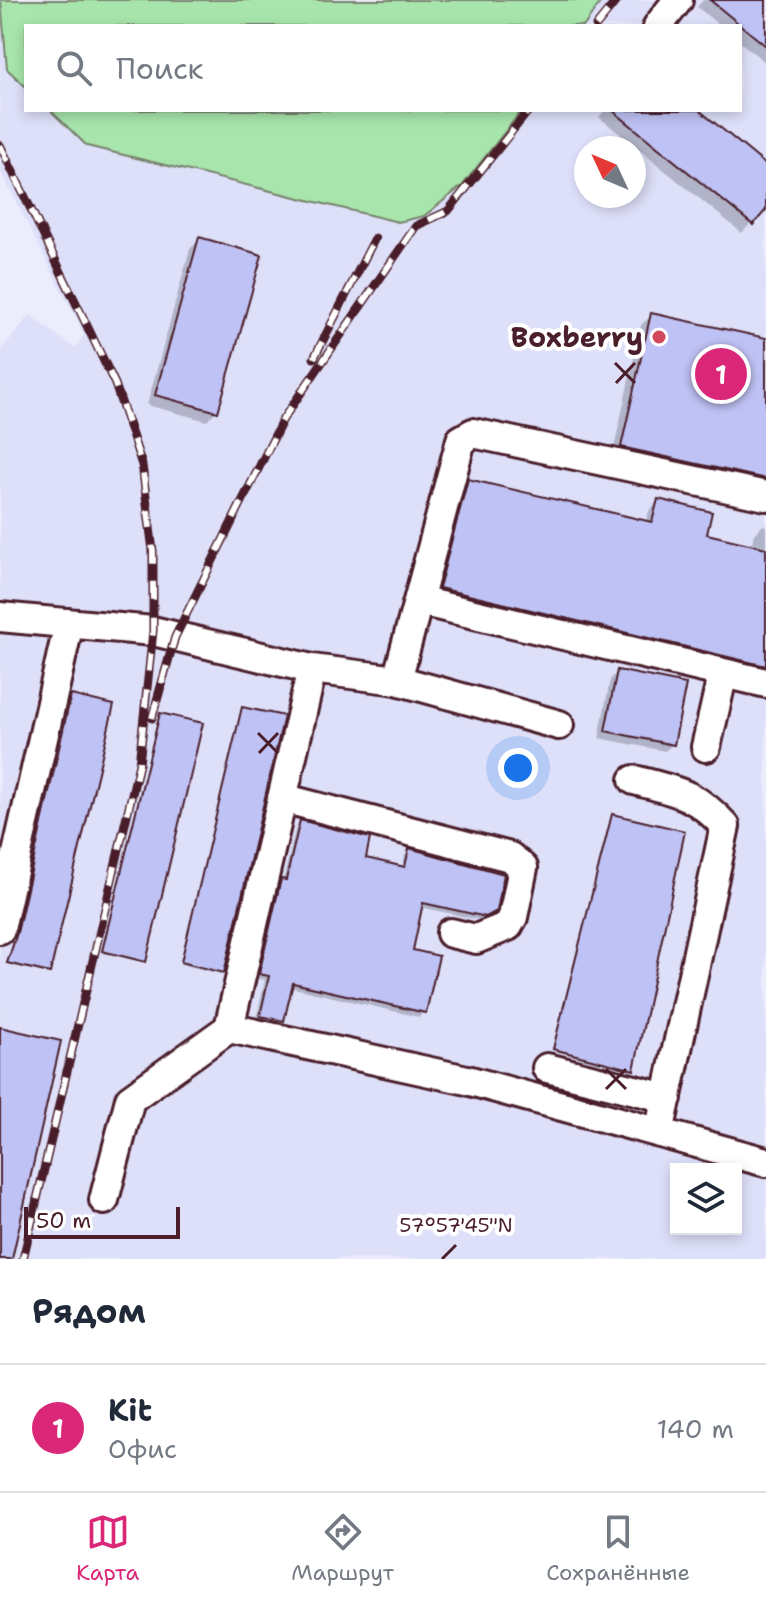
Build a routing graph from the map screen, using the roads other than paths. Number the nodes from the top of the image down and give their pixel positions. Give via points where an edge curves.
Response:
1 (678, 0) edge
2 (660, 24) edge
3 (766, 496) edge
4 (419, 601) junction
5 (0, 617) edge
6 (69, 623) junction
7 (312, 669) junction
8 (723, 673) junction
9 (397, 680) junction
10 (766, 683) edge
11 (559, 725) dead end
12 (706, 747) dead end
13 (634, 780) dead end
14 (282, 798) junction
15 (0, 929) edge
16 (451, 933) dead end
17 (229, 1028) junction
18 (547, 1068) dead end
19 (667, 1098) junction
20 (659, 1133) junction
21 (766, 1162) edge
22 (104, 1200) dead end

1 - 2 street
3 - 4 street via 473,433 461,440
4 - 8 street
4 - 9 street
5 - 6 street
6 - 7 street via 153,631
6 - 15 street
7 - 9 street
7 - 14 street
8 - 10 street
8 - 12 street
9 - 11 street
13 - 19 street via 687,794 725,826
14 - 16 street via 518,862 522,878 508,926 476,939
14 - 17 street
17 - 20 street via 467,1080
17 - 22 street via 130,1099
18 - 19 street
19 - 20 street
20 - 21 street

